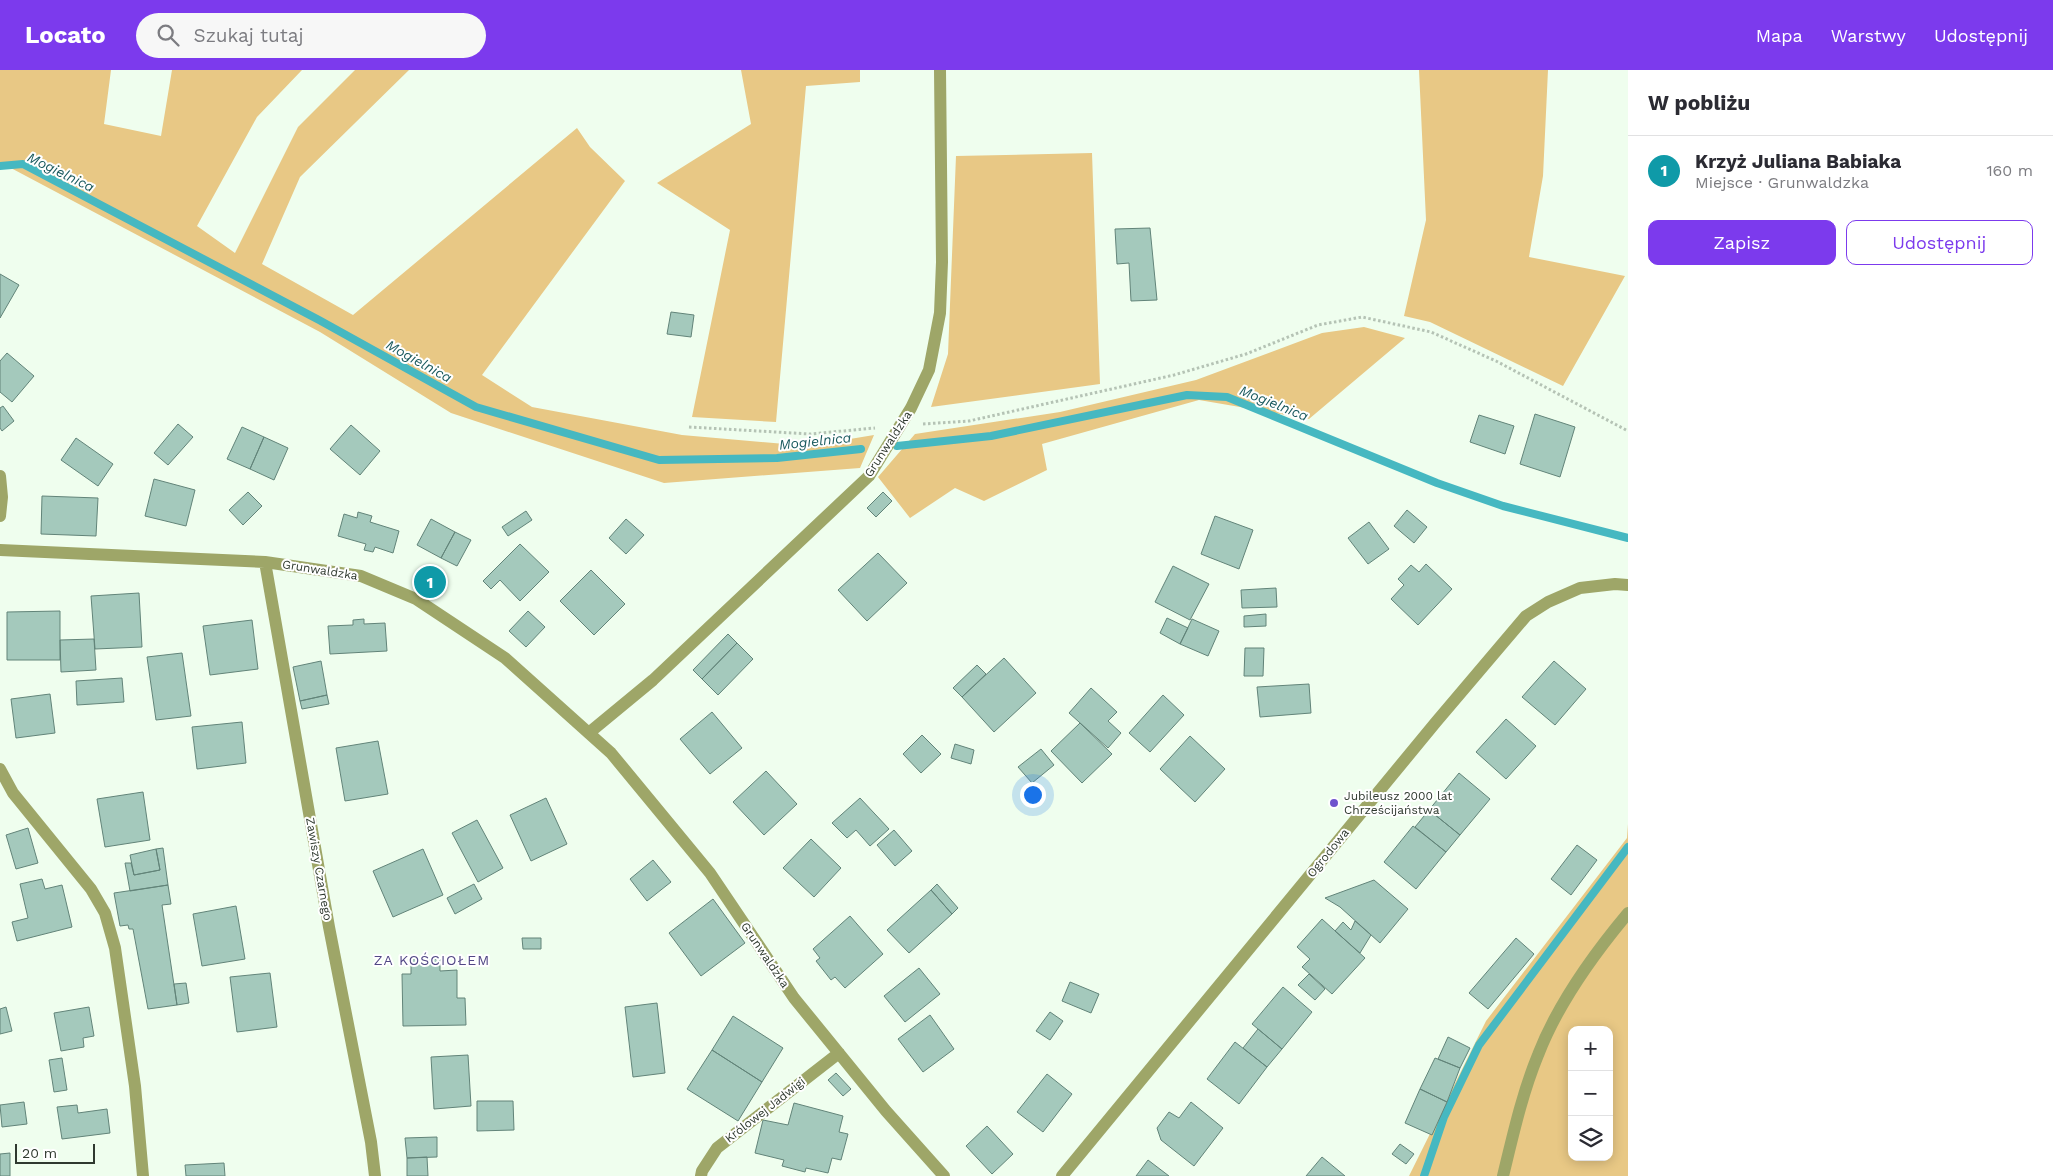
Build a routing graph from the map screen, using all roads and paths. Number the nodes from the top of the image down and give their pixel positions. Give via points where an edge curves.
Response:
1 (940, 70) edge
2 (898, 426) junction
3 (689, 428) dead end
4 (1628, 431) edge
5 (0, 476) edge
6 (0, 516) edge
7 (0, 550) edge
8 (266, 562) junction
9 (1628, 586) edge
10 (590, 732) junction
11 (0, 770) edge
12 (1628, 914) edge
13 (839, 1053) junction
14 (143, 1176) edge
15 (375, 1176) edge
16 (701, 1176) edge
17 (944, 1176) edge
18 (1062, 1176) edge
19 (1503, 1176) edge

1 - 2 street, Grunwaldzka via 940,313 929,370 911,408
2 - 3 path via 810,434
2 - 4 path via 969,421 1174,375 1246,354 1318,325 1362,317 1431,332 1496,361
2 - 10 street, Grunwaldzka via 869,476 653,680
5 - 6 street
7 - 8 street, Grunwaldzka
8 - 10 street, Grunwaldzka via 361,576 416,599 505,658
8 - 15 street, Zawiszy Czarnego
9 - 18 street, Ogrodowa via 1615,584 1580,588 1526,616
10 - 13 street, Grunwaldzka via 710,873 794,998
11 - 14 street via 13,793 91,889 105,913 115,948 136,1086
12 - 19 street via 1580,976 1538,1053 1522,1098
13 - 16 street, Królowej Jadwigi via 717,1148
13 - 17 street, Grunwaldzka

